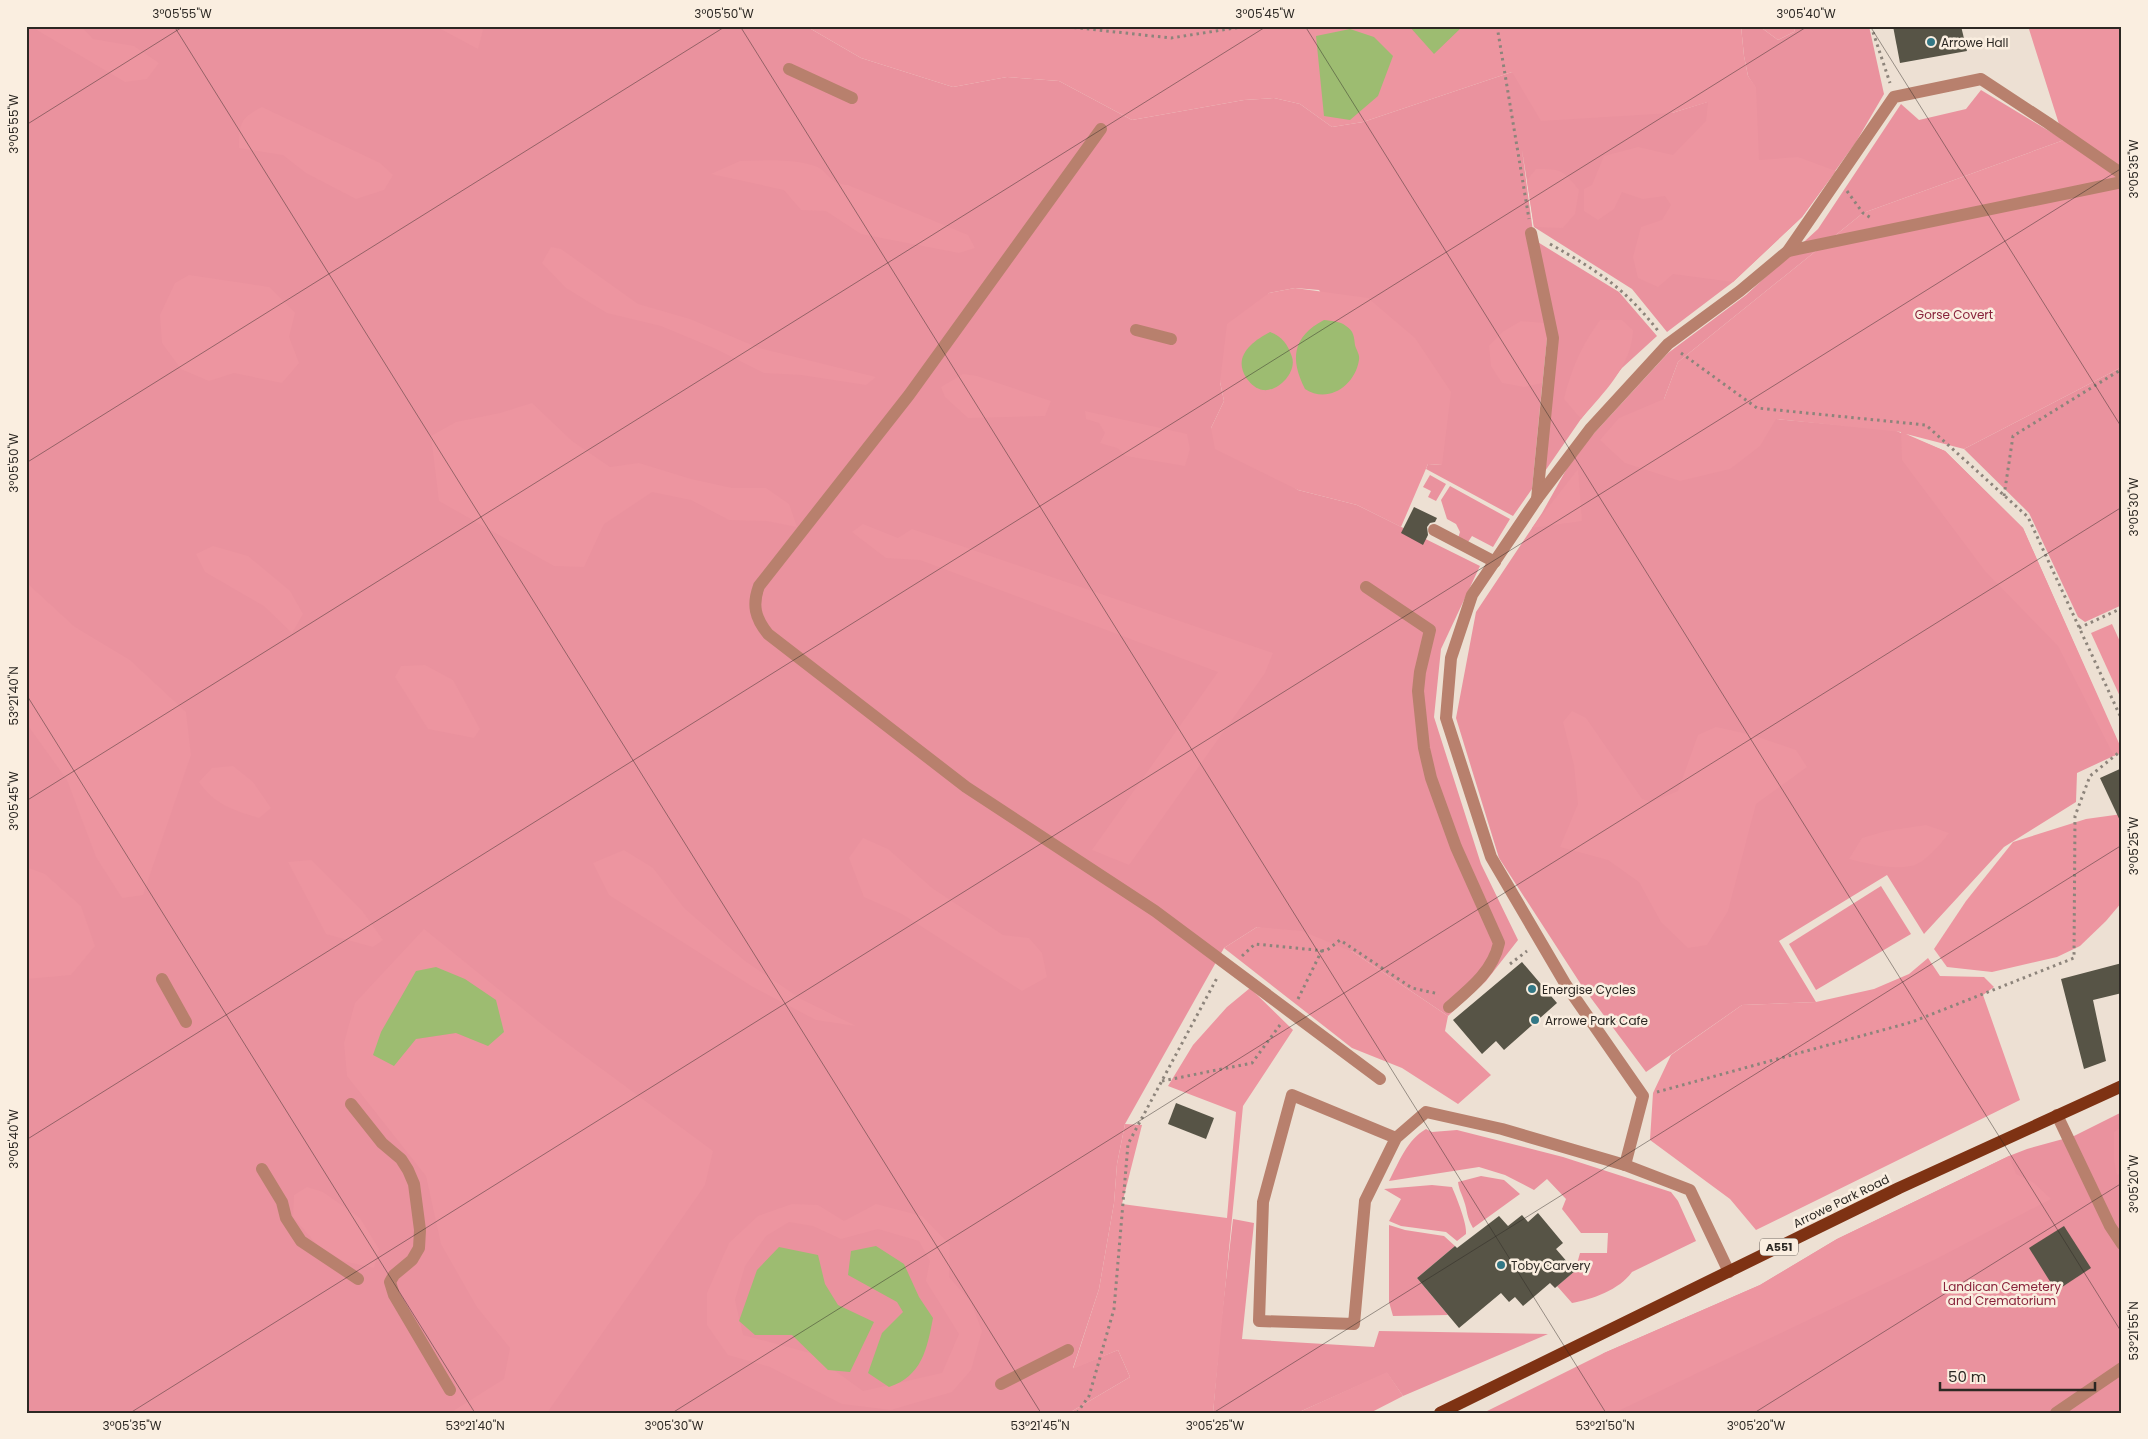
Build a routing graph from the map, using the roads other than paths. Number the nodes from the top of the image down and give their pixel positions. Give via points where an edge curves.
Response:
1 (789, 69) dead end
2 (852, 98) dead end
3 (1100, 129) dead end
4 (2122, 174) edge
5 (2122, 182) edge
6 (1531, 233) road end
7 (1788, 251) junction
8 (1136, 330) dead end
9 (1171, 339) dead end
10 (1537, 498) junction
11 (1434, 530) dead end
12 (1495, 562) junction
13 (1366, 587) dead end
14 (162, 979) dead end
15 (1454, 1003) road end
16 (186, 1022) dead end
17 (1380, 1079) dead end
18 (2122, 1086) edge
19 (351, 1104) dead end
20 (2057, 1115) junction
21 (1396, 1138) junction
22 (1624, 1165) junction
23 (262, 1169) dead end
24 (2122, 1244) edge
25 (1729, 1272) junction
26 (358, 1279) dead end
27 (1068, 1350) dead end
28 (2122, 1368) edge
29 (1001, 1384) dead end
30 (450, 1390) dead end
31 (1440, 1413) edge
32 (2056, 1413) edge

1 - 2 lane
3 - 17 lane via 909,395 759,586 755,598 759,622 768,634 966,787 1154,911
4 - 7 lane via 1981,79 1894,97
5 - 7 lane
6 - 10 lane via 1553,338
7 - 10 lane via 1668,344 1590,428
8 - 9 lane
10 - 12 lane
11 - 12 lane
12 - 22 lane via 1472,596 1451,658 1446,718 1491,857 1566,985 1643,1096
13 - 15 lane via 1430,630 1418,691 1424,748 1431,778 1456,847 1499,942 1496,957 1485,973
14 - 16 lane
18 - 20 main road, Arrowe Park Road / A551
19 - 30 lane via 382,1143 401,1159 414,1184 419,1248 390,1282 394,1295
20 - 24 lane via 2110,1226
20 - 25 main road, Arrowe Park Road / A551
21 - 21 lane via 1365,1200 1354,1324 1259,1321 1263,1202 1292,1096
21 - 22 lane via 1426,1112 1502,1129
22 - 25 lane via 1690,1190
23 - 26 lane via 301,1241
25 - 31 main road, Arrowe Park Road / A551
27 - 29 lane
28 - 32 lane

